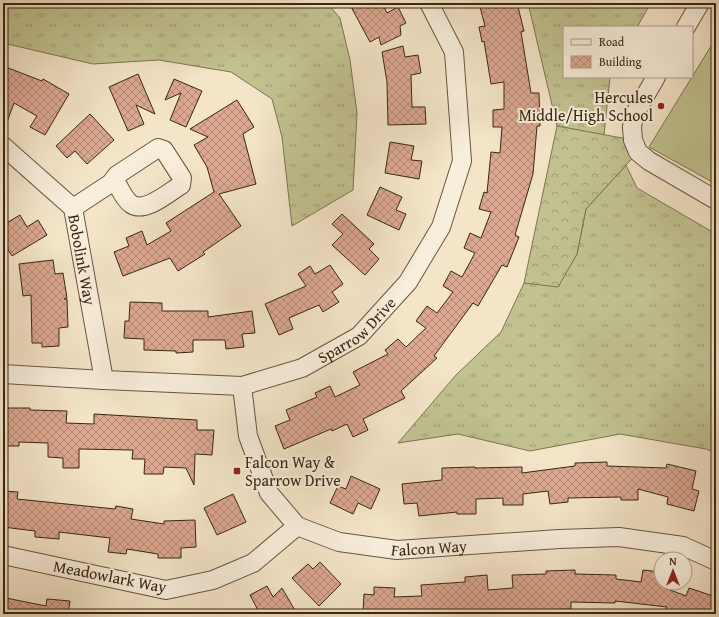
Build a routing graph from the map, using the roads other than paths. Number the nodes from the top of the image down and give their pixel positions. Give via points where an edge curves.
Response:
1 (429, 3) edge
2 (700, 3) edge
3 (687, 26) edge
4 (655, 78) edge
5 (3, 146) edge
6 (111, 184) dead end
7 (716, 200) edge
8 (73, 208) junction
9 (3, 374) edge
10 (104, 380) junction
11 (242, 386) junction
12 (297, 526) junction
13 (3, 555) edge
14 (716, 561) edge

1 - 11 street, Sparrow Drive via 454,52 462,161 441,227 408,282 359,336 302,368
2 - 3 street
4 - 7 street via 634,115 633,140 638,152
5 - 8 street, Bobolink Way
6 - 8 street
8 - 10 street, Bobolink Way
9 - 10 street, Sparrow Drive
10 - 11 street, Sparrow Drive
11 - 12 street, Falcon Way via 248,436 269,493
12 - 13 street, Meadowlark Way via 253,563 213,580 166,590
12 - 14 street, Falcon Way via 339,542 397,550 619,537 683,546

